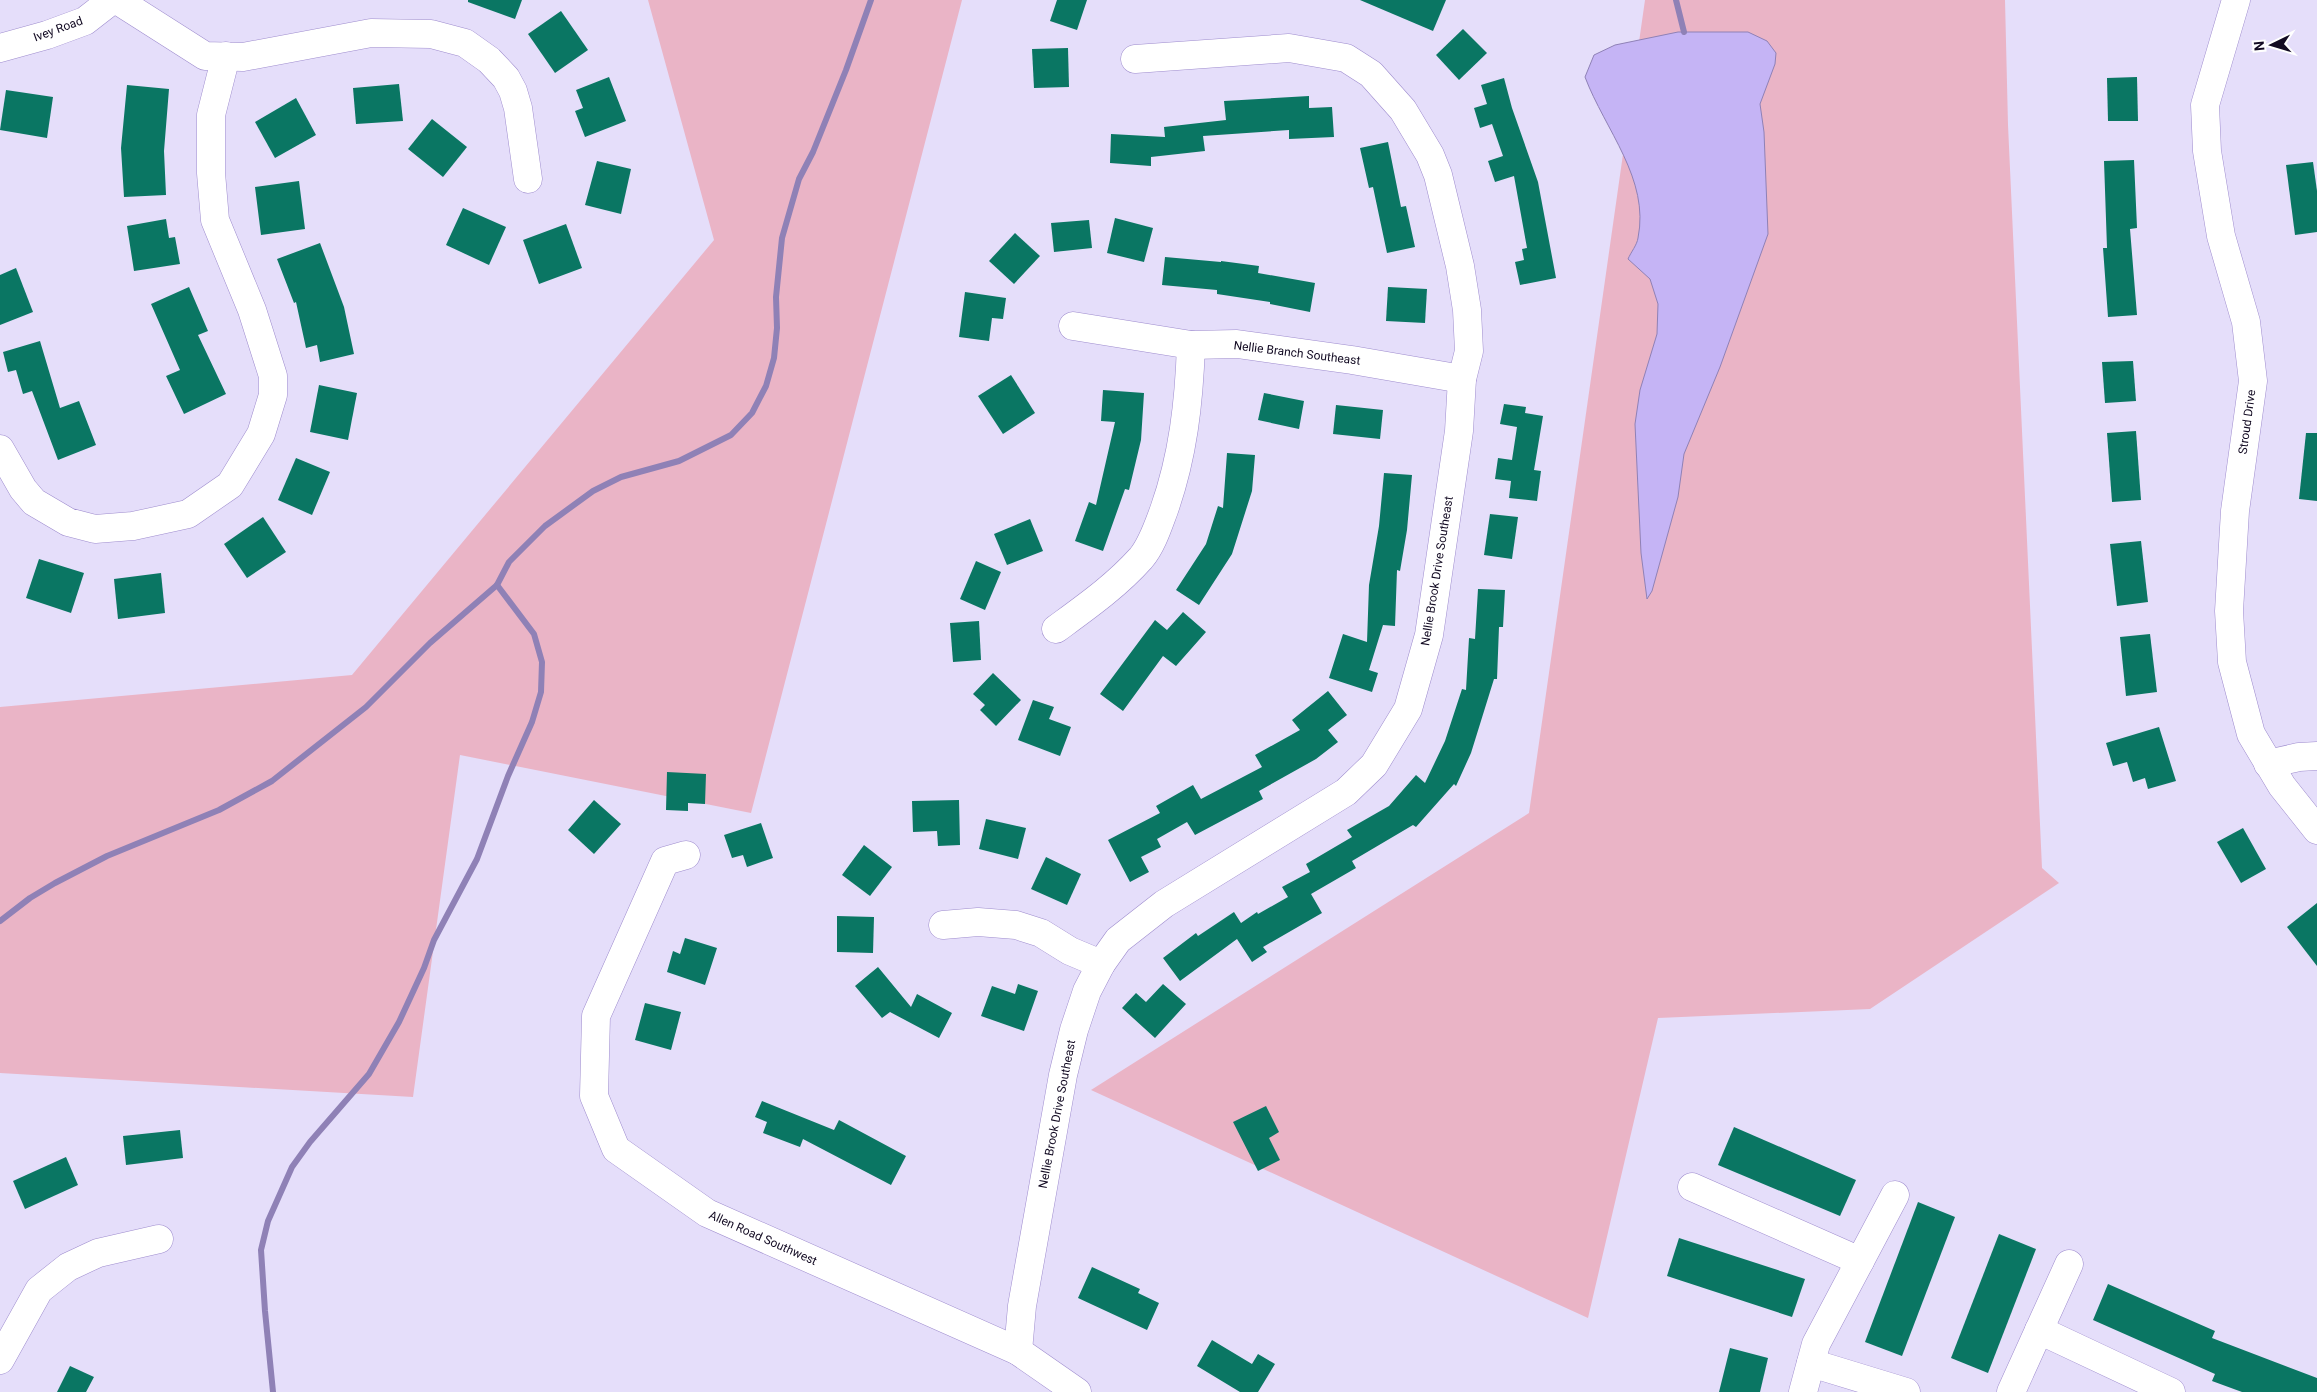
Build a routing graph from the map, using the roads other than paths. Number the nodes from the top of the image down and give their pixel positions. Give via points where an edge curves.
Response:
1 (112, 0) edge
2 (117, 0) edge
3 (2236, 0) edge
4 (0, 48) edge
5 (226, 56) junction
6 (1135, 59) dead end
7 (528, 179) dead end
8 (1073, 326) dead end
9 (1191, 345) junction
10 (1462, 379) junction
11 (0, 449) edge
12 (1056, 629) dead end
13 (2317, 756) edge
14 (2268, 764) junction
15 (2317, 830) edge
16 (686, 855) dead end
17 (943, 925) dead end
18 (1100, 964) junction
19 (1692, 1187) dead end
20 (1895, 1195) dead end
21 (159, 1239) dead end
22 (1860, 1261) junction
23 (2069, 1264) dead end
24 (2039, 1330) junction
25 (1018, 1351) junction
26 (0, 1360) edge
27 (1811, 1362) junction
28 (1077, 1392) edge
29 (1804, 1392) edge
30 (1906, 1392) edge
31 (2011, 1392) edge
32 (2172, 1392) edge

1 - 4 street, Ivey Road via 85,21
2 - 5 street via 205,56
3 - 14 street, Stroud Drive via 2205,105 2220,236 2246,322 2253,381 2235,512 2229,611 2232,662 2251,734
5 - 7 street via 243,57 371,33 432,34 465,43 488,60 506,78 513,91
5 - 11 street via 211,114 215,220 252,310 273,376 273,395 261,434 230,485 188,514 133,526 94,529 68,522 34,502
6 - 10 street, Nellie Brook Drive Southeast via 1289,48 1346,58 1371,74 1403,110 1438,175 1467,310 1469,352
8 - 9 street, Nellie Branch Southeast
9 - 10 street, Nellie Branch Southeast via 1237,344
9 - 12 street via 1190,389 1182,451 1157,530 1142,557 1111,587
10 - 18 street, Nellie Brook Drive Southeast via 1459,431 1429,635 1408,709 1390,741 1374,765 1346,792 1164,904 1118,940
13 - 14 street
14 - 15 street, Stroud Drive
16 - 25 street, Allen Road Southwest via 665,861 596,1016 594,1096 616,1148 707,1213
17 - 18 street via 978,922 1016,925 1041,933 1070,952
18 - 25 street, Nellie Brook Drive Southeast via 1087,991 1063,1075 1022,1306
19 - 22 street
20 - 22 street
21 - 26 street via 98,1253 68,1267 39,1290
22 - 27 street via 1816,1344
23 - 24 street
24 - 31 street
24 - 32 street
25 - 28 street, Allen Road Southwest
27 - 29 street
27 - 30 street

